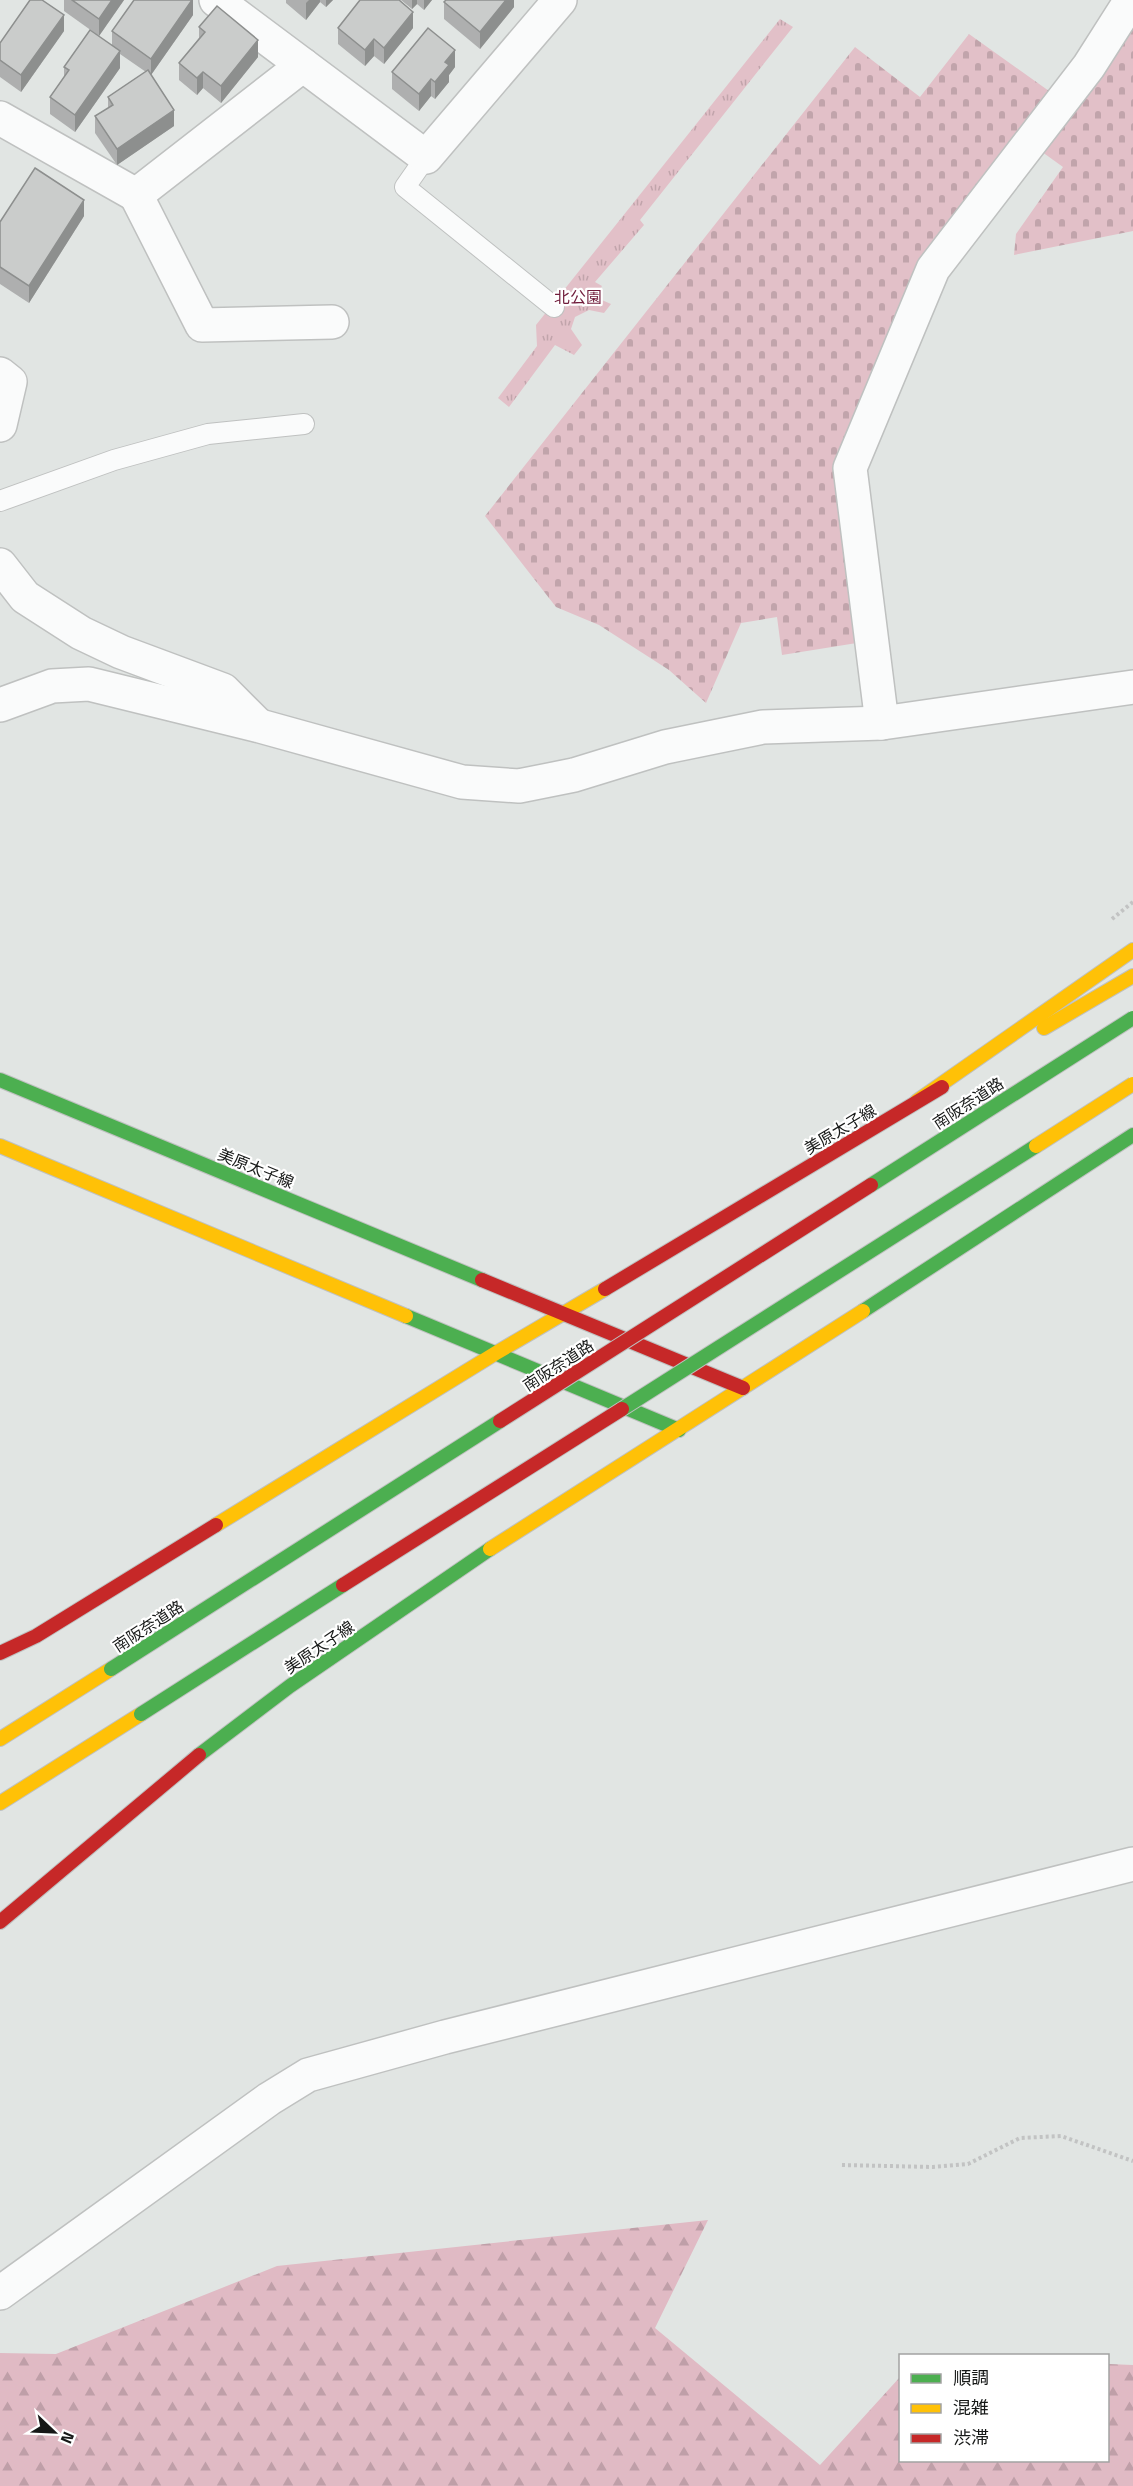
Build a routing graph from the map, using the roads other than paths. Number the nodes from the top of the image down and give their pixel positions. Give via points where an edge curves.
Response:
1 (216, 0) edge
2 (1131, 0) edge
3 (556, 1) edge
4 (303, 65) junction
5 (0, 118) edge
6 (426, 157) junction
7 (136, 195) junction
8 (554, 307) dead end
9 (332, 322) dead end
10 (0, 374) edge
11 (304, 424) dead end
12 (0, 425) edge
13 (0, 501) edge
14 (0, 565) edge
15 (1133, 687) edge
16 (0, 705) edge
17 (882, 723) junction
18 (260, 726) junction
19 (1133, 950) edge
20 (1133, 976) edge
21 (1133, 1018) edge
22 (0, 1080) edge
23 (1133, 1084) edge
24 (917, 1101) junction
25 (1133, 1134) edge
26 (0, 1146) edge
27 (566, 1313) junction
28 (496, 1353) junction
29 (743, 1388) junction
30 (679, 1430) junction
31 (0, 1653) edge
32 (0, 1739) edge
33 (0, 1803) edge
34 (1133, 1864) edge
35 (0, 1922) edge
36 (0, 2293) edge

1 - 4 street
2 - 17 street via 1089,66 933,269 850,468
3 - 6 street
4 - 6 street
4 - 7 street
5 - 7 street
6 - 8 lane via 405,187
7 - 9 street via 202,325
10 - 12 street via 10,382
11 - 13 lane via 208,434 114,460
14 - 18 street via 25,597 81,633 223,690
15 - 17 street
16 - 18 street via 52,686 89,684
17 - 18 street via 763,727 665,747 573,776 519,786 462,782
19 - 24 main road
20 - 24 main road, 美原太子線
21 - 32 main road, 南阪奈道路, bridge
22 - 27 main road, 美原太子線
23 - 33 main road, bridge
24 - 27 main road, 美原太子線
25 - 29 main road, 美原太子線
26 - 28 main road
27 - 28 main road, 美原太子線
27 - 29 main road, 美原太子線
28 - 30 main road
28 - 31 main road, 美原太子線 via 36,1636
29 - 30 main road, 美原太子線
30 - 35 main road, 美原太子線 via 498,1544 290,1686 174,1774
34 - 36 street via 308,2075

